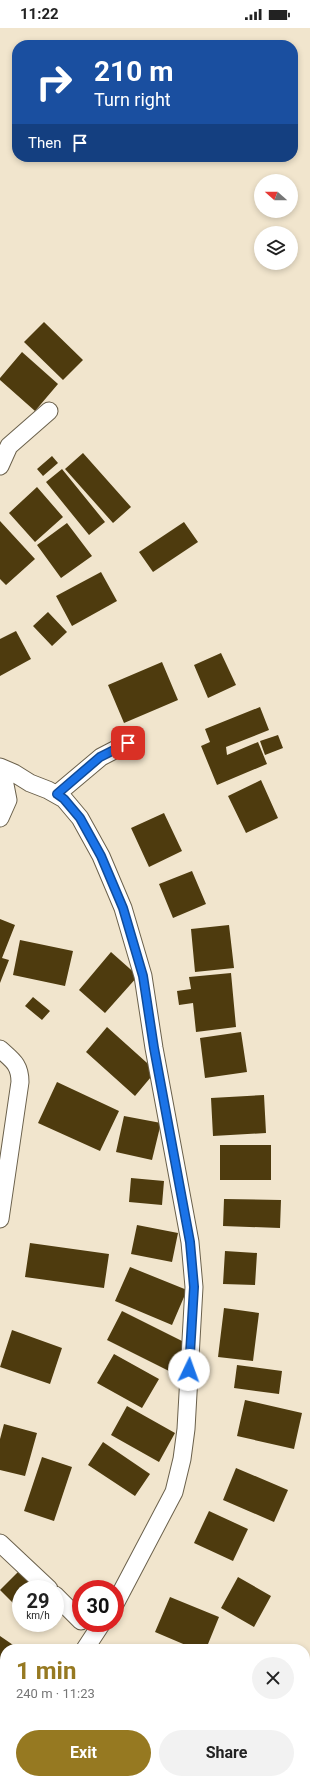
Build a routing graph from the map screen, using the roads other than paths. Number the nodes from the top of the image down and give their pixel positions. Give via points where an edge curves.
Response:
1 (49, 411) dead end
2 (0, 466) edge
3 (128, 743) dead end
4 (1, 768) edge
5 (30, 783) junction
6 (57, 794) junction
7 (8, 800) junction
8 (0, 818) edge
9 (0, 1049) edge
10 (0, 1219) edge
11 (0, 1543) edge
12 (39, 1580) edge
13 (124, 1587) edge
14 (64, 1603) edge
15 (72, 1610) edge
16 (89, 1632) edge
17 (86, 1644) edge

1 - 2 street via 9,446
3 - 6 street via 100,757
4 - 5 street
4 - 7 street
5 - 6 street
5 - 7 street
6 - 13 street via 80,818 101,856 123,908 143,976 190,1242 194,1287 182,1459 174,1492
7 - 8 street
9 - 10 street via 16,1064 20,1072 20,1082
11 - 12 street
14 - 15 street
16 - 17 street

